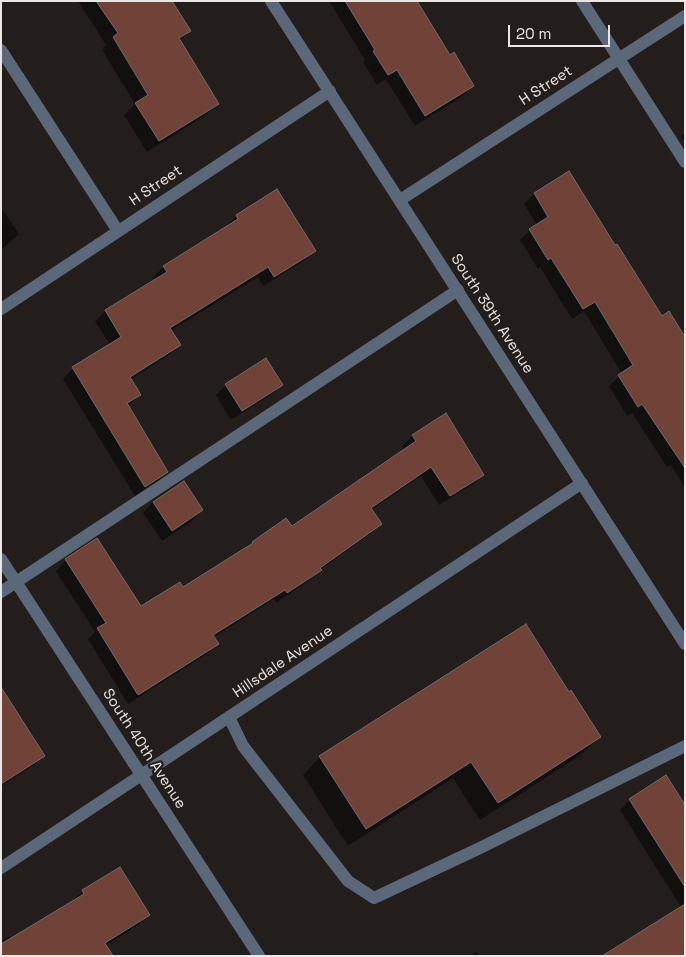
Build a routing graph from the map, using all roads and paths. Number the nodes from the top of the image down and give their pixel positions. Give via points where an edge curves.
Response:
1 (271, 1) edge
2 (582, 1) edge
3 (685, 16) edge
4 (1, 50) edge
5 (619, 59) junction
6 (330, 91) junction
7 (685, 162) edge
8 (400, 200) junction
9 (118, 231) junction
10 (458, 290) junction
11 (1, 309) edge
12 (582, 483) junction
13 (1, 559) edge
14 (16, 582) junction
15 (1, 592) edge
16 (685, 644) edge
17 (229, 717) junction
18 (685, 746) edge
19 (141, 775) junction
20 (1, 868) edge
21 (259, 956) edge

1 - 6 street, South 39th Avenue
2 - 5 street
3 - 5 street, H Street
4 - 9 street
5 - 7 street
5 - 8 street, H Street
6 - 8 street, South 39th Avenue
6 - 9 street, H Street
8 - 10 street, South 39th Avenue
9 - 11 street, H Street
10 - 12 street, South 39th Avenue
10 - 14 street
12 - 16 street, South 39th Avenue
12 - 17 street, Hillsdale Avenue
13 - 14 street, South 40th Avenue
14 - 15 street
14 - 19 street, South 40th Avenue
17 - 18 street via 244,746 348,881 374,898
17 - 19 street, Hillsdale Avenue
19 - 20 street, Hillsdale Avenue
19 - 21 street, South 40th Avenue

